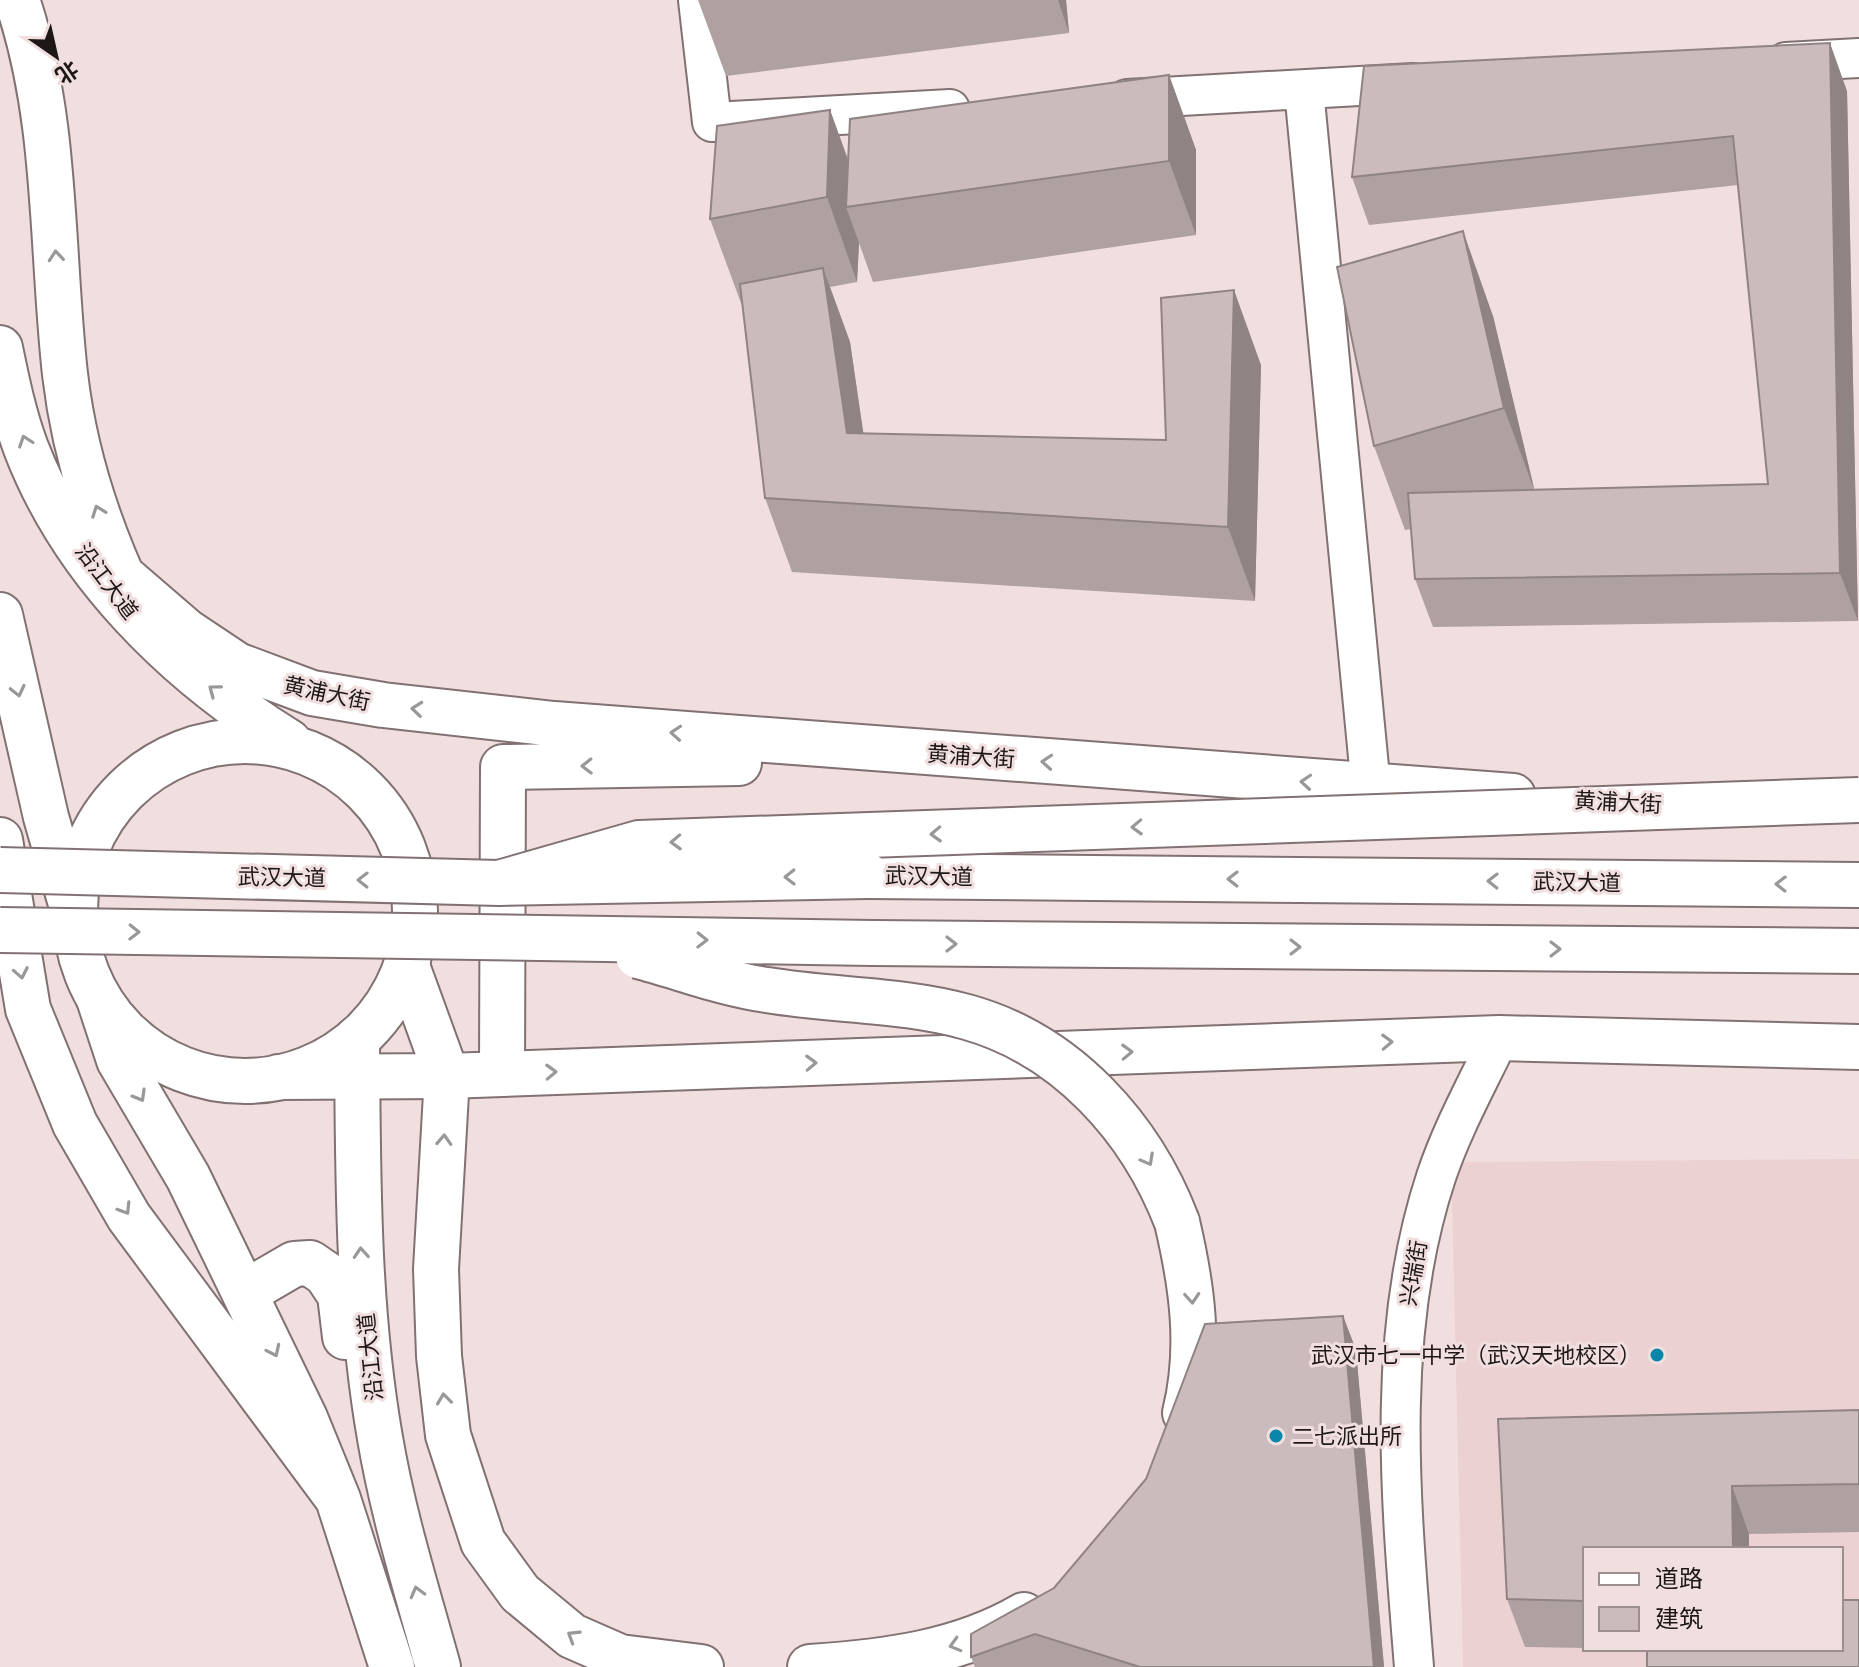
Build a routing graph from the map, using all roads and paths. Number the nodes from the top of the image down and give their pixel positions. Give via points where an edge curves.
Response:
1 (17, 0) edge
2 (698, 0) edge
3 (1859, 59) edge
4 (1747, 65) edge
5 (1446, 82) edge
6 (1304, 90) junction
7 (1086, 102) edge
8 (993, 107) edge
9 (0, 348) edge
10 (121, 575) junction
11 (0, 615) edge
12 (149, 635) junction
13 (831, 745) junction
14 (301, 749) junction
15 (1371, 788) junction
16 (1859, 800) edge
17 (1859, 816) edge
18 (0, 840) edge
19 (0, 870) edge
20 (499, 883) junction
21 (1859, 885) edge
22 (74, 914) junction
23 (0, 930) edge
24 (573, 938) junction
25 (1859, 951) edge
26 (407, 966) junction
27 (99, 999) junction
28 (1499, 1038) junction
29 (1859, 1047) edge
30 (357, 1058) junction
31 (502, 1074) junction
32 (447, 1076) junction
33 (246, 1292) junction
34 (380, 1440) junction
35 (1172, 1450) edge
36 (338, 1499) junction
37 (1056, 1595) edge
38 (392, 1667) edge
39 (438, 1667) edge
40 (701, 1667) edge
41 (810, 1667) edge
42 (1414, 1667) edge

10 -> 1 main road via 74,430 46,124
2 - 8 street via 712,122
3 - 4 street
5 - 6 street
6 - 7 street
6 - 15 street
12 -> 9 main road, 沿江大道 via 84,552 40,479 26,447
10 - 12 main road
13 -> 10 main road, 黄浦大街 via 554,724 312,693 237,665 186,631
11 -> 22 main road
14 -> 12 main road, 沿江大道 via 210,687
15 -> 13 main road, 黄浦大街
13 -> 31 main road via 766,763 503,767
14 - 22 main road via 272,742 213,743 157,765 113,804 96,829 76,885
14 - 26 main road, 沿江大道 via 352,778 392,822 413,878 414,937
15 - 17 main road, 黄浦大街
16 -> 20 main road, bridge via 639,843
18 -> 36 main road via 28,1009 75,1124 129,1217
20 -> 19 main road, 武汉大道, bridge
21 -> 20 main road, 武汉大道, bridge via 868,876
22 - 27 main road via 77,944
23 -> 24 main road, bridge
24 -> 25 main road, bridge
24 -> 35 main road, bridge via 764,990 967,1017 1029,1044 1070,1072 1113,1110 1139,1144 1177,1222 1191,1279 1194,1330 1186,1411
26 - 30 main road
26 - 32 main road
27 - 30 main road via 137,1043 162,1060 219,1079 278,1077
27 -> 33 main road via 119,1060 188,1177
28 - 29 main road
31 -> 28 main road
28 - 42 street, 兴瑞街 via 1448,1143 1409,1289 1401,1429
30 - 32 main road
34 -> 30 main road, 沿江大道 via 368,1359 358,1209
31 - 32 main road
40 -> 32 main road via 599,1651 545,1617 483,1542 448,1435 439,1356 436,1283
33 - 34 main road via 294,1264 310,1263 326,1274 344,1306 347,1395
33 -> 36 main road
39 -> 34 main road, 沿江大道
36 - 38 main road
37 -> 41 main road via 990,1635 926,1653

